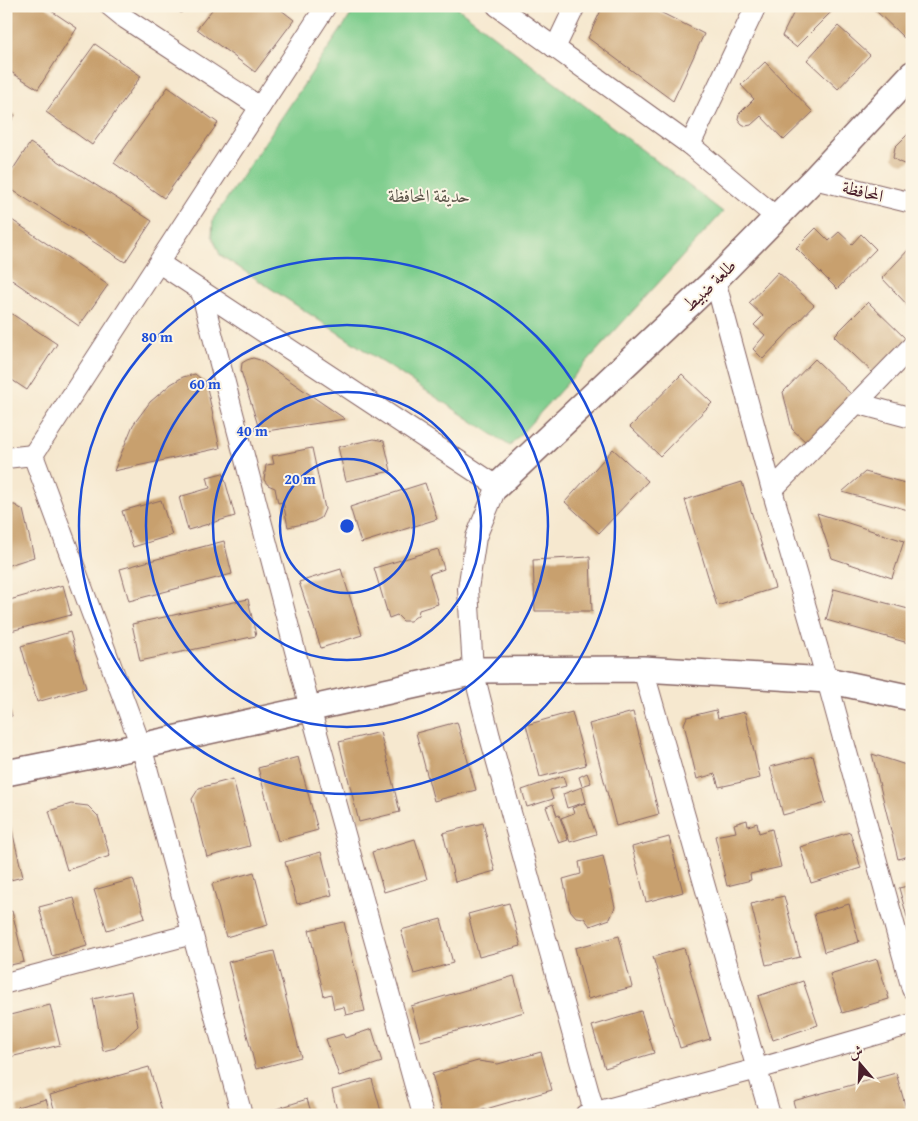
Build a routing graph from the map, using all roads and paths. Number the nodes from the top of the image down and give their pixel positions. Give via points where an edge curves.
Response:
1 (110, 6) edge
2 (326, 6) edge
3 (497, 6) edge
4 (575, 6) edge
5 (756, 6) edge
6 (555, 48) junction
7 (912, 74) edge
8 (260, 107) junction
9 (690, 145) junction
10 (814, 179) junction
11 (912, 203) edge
12 (776, 217) junction
13 (158, 263) junction
14 (715, 280) junction
15 (201, 291) junction
16 (912, 346) edge
17 (856, 404) junction
18 (912, 418) edge
19 (33, 455) junction
20 (6, 458) edge
21 (497, 486) junction
22 (772, 490) junction
23 (643, 669) junction
24 (473, 670) junction
25 (827, 680) junction
26 (912, 698) edge
27 (310, 708) junction
28 (141, 746) junction
29 (6, 773) edge
30 (192, 934) junction
31 (6, 983) edge
32 (912, 989) edge
33 (912, 1024) edge
34 (757, 1069) junction
35 (591, 1114) edge
36 (242, 1115) edge
37 (423, 1115) edge
38 (770, 1115) edge

1 - 8 street
2 - 8 street
3 - 6 street
4 - 6 street
5 - 9 street
6 - 9 street
7 - 10 street, طلعة ضبيط
8 - 13 street
9 - 12 street
10 - 11 street, المحافظة
10 - 12 street, طلعة ضبيط
12 - 14 street, طلعة ضبيط
13 - 15 street
13 - 19 street
14 - 21 street, طلعة ضبيط
14 - 22 street
15 - 21 street
15 - 27 street
16 - 17 street
17 - 18 street
17 - 22 street
19 - 20 street
19 - 28 street
21 - 24 street via 476,537 468,589
22 - 25 street
23 - 24 street
23 - 25 street
23 - 34 street
24 - 27 street
24 - 35 street
25 - 26 street
25 - 32 street
27 - 28 street
27 - 37 street
28 - 29 street
28 - 30 street
30 - 31 street
30 - 36 street
33 - 34 street
34 - 35 street
34 - 38 street

